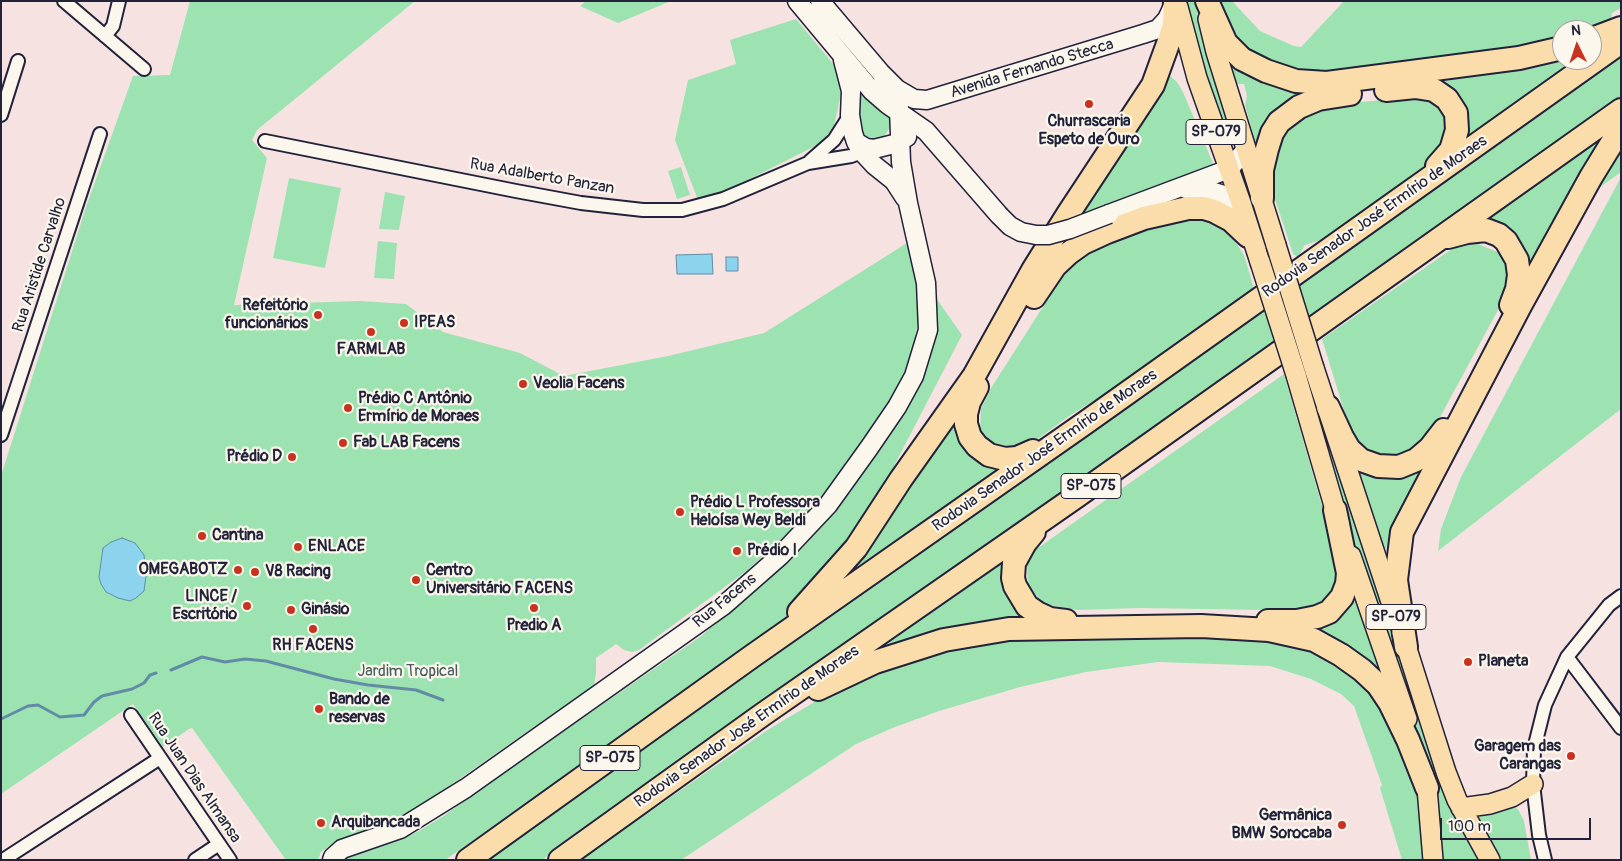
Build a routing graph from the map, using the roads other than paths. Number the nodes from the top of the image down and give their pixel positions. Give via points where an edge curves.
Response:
1 (64, 1) edge
2 (118, 1) edge
3 (797, 1) edge
4 (1175, 1) edge
5 (1206, 1) edge
6 (820, 2) edge
7 (1621, 28) edge
8 (1602, 35) edge
9 (105, 36) junction
10 (1621, 42) edge
11 (1552, 50) edge
12 (842, 56) junction
13 (18, 61) dead end
14 (144, 69) dead end
15 (882, 74) junction
16 (1621, 110) edge
17 (1, 115) edge
18 (850, 115) junction
19 (1621, 128) edge
20 (926, 131) junction
21 (100, 134) dead end
22 (265, 140) dead end
23 (881, 142) junction
24 (1245, 148) junction
25 (808, 163) junction
26 (1229, 169) junction
27 (1422, 183) junction
28 (1175, 190) junction
29 (1262, 198) junction
30 (908, 203) junction
31 (1248, 236) junction
32 (1437, 239) junction
33 (1259, 260) junction
34 (1328, 407) junction
35 (5, 410) edge
36 (1085, 423) junction
37 (1, 435) edge
38 (1077, 496) junction
39 (1335, 510) junction
40 (1621, 596) edge
41 (1406, 647) junction
42 (1567, 656) junction
43 (751, 657) junction
44 (131, 715) dead end
45 (762, 715) junction
46 (1621, 728) edge
47 (160, 758) junction
48 (1532, 784) junction
49 (1427, 788) junction
50 (1461, 808) junction
51 (219, 844) junction
52 (3, 860) edge
53 (194, 860) edge
54 (230, 860) edge
55 (332, 860) edge
56 (468, 860) edge
57 (560, 860) edge
58 (1433, 860) edge
59 (1490, 860) edge
60 (1545, 860) edge

1 - 9 street
2 - 9 street via 113,26
3 - 12 main road
4 - 15 main road, Avenida Fernando Stecca via 1167,19 1158,28 1143,34 927,100 907,96
4 - 26 main road, SP-079 via 1197,78
4 - 43 highway via 1170,41 1153,85 1033,270 974,376 856,548 802,610
5 - 11 highway via 1226,44 1242,59 1296,81 1327,83 1519,58
5 - 24 main road, SP-079 via 1216,52
6 - 15 main road, Avenida Fernando Stecca
7 - 8 highway
9 - 14 street
10 - 27 highway, Rodovia Senador José Ermírio de Moraes / SP-075
12 - 18 main road via 852,91
12 - 23 main road via 880,99
13 - 17 street
15 - 23 main road, Avenida Fernando Stecca via 896,98
16 - 32 highway, Rodovia Senador José Ermírio de Moraes / SP-075
18 - 23 main road via 853,134
18 - 25 street, Rua Adalberto Panzan via 834,140
19 - 41 highway via 1520,306 1402,532 1396,580
20 - 23 main road
20 - 23 main road via 915,130
20 - 28 main road, bridge via 999,215 1022,232 1048,235 1070,229
21 - 35 street, Rua Aristide Carvalho
22 - 25 street, Rua Adalberto Panzan via 516,191 643,210 682,210 715,201
23 - 25 street, Rua Adalberto Panzan
23 - 30 main road, Rua Facens via 894,181
23 - 30 main road, Rua Facens via 901,162
24 - 26 main road
24 - 29 main road, SP-079
26 - 28 main road
26 - 33 main road, SP-079
27 - 29 highway via 1452,150 1457,130 1456,113 1448,99 1434,90 1415,87 1325,98 1299,107 1272,133 1262,170
27 - 36 highway, Rodovia Senador José Ermírio de Moraes / SP-075
28 - 31 main road via 1200,188 1224,195 1237,208
29 - 34 main road, SP-079, bridge
30 - 55 main road, Rua Facens via 926,282 928,330 914,376 898,406 828,505 780,556 723,606 650,659 418,819 400,829 342,849
31 - 33 main road
31 - 36 highway via 1238,225 1214,211 1188,208 1144,218 1107,232 1083,243 1055,266 980,380 969,402 966,424 976,446 988,455 1005,459 1027,454
32 - 34 highway via 1486,230 1499,234 1513,250 1518,275 1518,289 1441,434 1416,460 1399,467 1378,466 1361,460 1349,450
32 - 38 highway, Rodovia Senador José Ermírio de Moraes / SP-075
33 - 39 main road, SP-079, bridge
34 - 41 main road, SP-079
35 - 37 street, Rua Aristide Carvalho
36 - 43 highway, Rodovia Senador José Ermírio de Moraes / SP-075
38 - 39 highway via 1033,533 1017,556 1013,570 1015,586 1027,606 1043,616 1064,621 1297,621 1317,617 1335,606 1347,584 1347,562
38 - 45 highway, Rodovia Senador José Ermírio de Moraes / SP-075
39 - 49 main road, SP-079 via 1418,751
40 - 42 street via 1609,604
41 - 50 main road, SP-079 via 1446,772
42 - 46 street
42 - 48 street via 1544,705 1534,749
43 - 56 highway, Rodovia Senador José Ermírio de Moraes / SP-075
44 - 47 street, Rua Juan Dias Almansa
45 - 49 highway via 875,662 944,640 1009,629 1201,626 1269,630 1314,640 1341,655 1373,680 1390,703
45 - 57 highway, Rodovia Senador José Ermírio de Moraes / SP-075
47 - 51 street, Rua Juan Dias Almansa
47 - 52 street
48 - 50 main road via 1512,797
48 - 60 street
49 - 58 main road, SP-079
50 - 59 main road, SP-079
51 - 53 street
51 - 54 street, Rua Juan Dias Almansa

